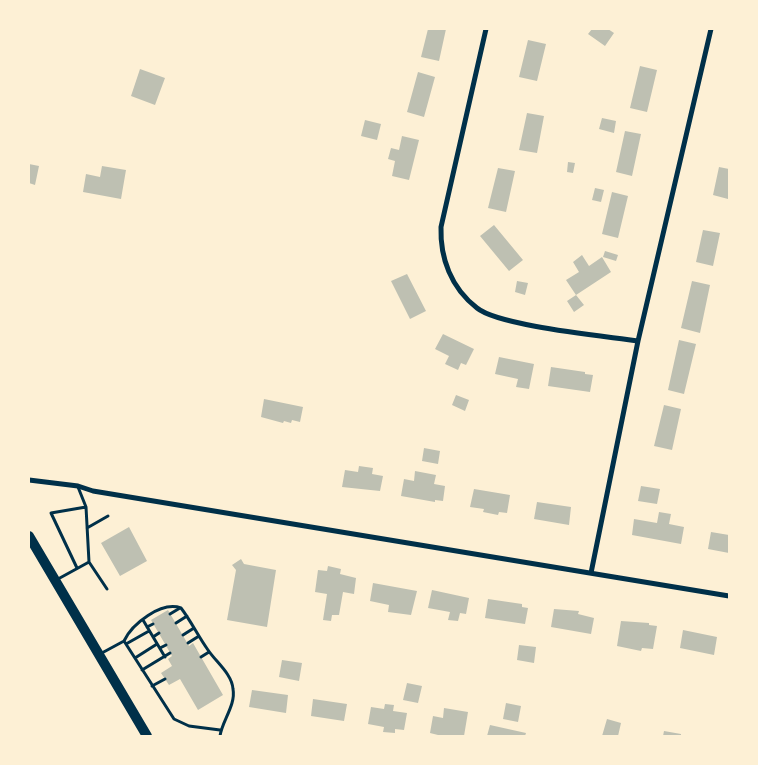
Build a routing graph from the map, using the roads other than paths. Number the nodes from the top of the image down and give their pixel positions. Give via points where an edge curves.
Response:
1 (486, 29) edge
2 (711, 29) edge
3 (638, 341) junction
4 (29, 480) edge
5 (78, 486) junction
6 (86, 507) junction
7 (108, 516) dead end
8 (87, 528) junction
9 (29, 536) edge
10 (89, 562) junction
11 (77, 568) junction
12 (592, 573) junction
13 (55, 580) junction
14 (107, 589) dead end
15 (729, 596) edge
16 (181, 608) junction
17 (170, 614) dead end
18 (187, 616) junction
19 (143, 620) junction
20 (176, 623) dead end
21 (153, 624) dead end
22 (194, 628) junction
23 (148, 629) junction
24 (159, 633) dead end
25 (183, 635) dead end
26 (199, 636) junction
27 (153, 637) junction
28 (125, 643) junction
29 (188, 643) dead end
30 (157, 644) junction
31 (166, 645) dead end
32 (160, 648) junction
33 (209, 652) junction
34 (170, 653) dead end
35 (99, 655) junction
36 (165, 656) junction
37 (201, 657) dead end
38 (135, 658) junction
39 (142, 670) junction
40 (165, 678) dead end
41 (152, 686) junction
42 (220, 730) junction
43 (147, 736) edge
44 (220, 736) edge

1 - 3 street via 441,227 442,256 450,274 466,298 478,309 493,315 514,322
2 - 3 street
3 - 12 street
4 - 5 street
5 - 6 lane
5 - 12 street
6 - 8 lane
6 - 11 lane via 52,513
7 - 8 lane
8 - 10 lane
9 - 13 main road
10 - 11 lane
10 - 14 lane
11 - 13 lane
12 - 15 street
13 - 35 main road
16 - 17 lane
16 - 18 lane
16 - 19 lane via 168,605
18 - 20 lane
18 - 22 lane
19 - 23 lane
19 - 28 lane via 129,630
21 - 23 lane
22 - 25 lane
22 - 26 lane
23 - 27 lane
23 - 28 lane
24 - 27 lane
26 - 29 lane
26 - 33 lane
27 - 30 lane
28 - 35 lane
28 - 38 lane
30 - 32 lane
30 - 38 lane
31 - 32 lane
32 - 36 lane
33 - 37 lane
33 - 42 lane via 223,668 233,688 228,713
34 - 36 lane
35 - 43 main road
36 - 39 lane
38 - 39 lane
39 - 41 lane
40 - 41 lane
41 - 42 lane via 168,711 181,723
42 - 44 lane

